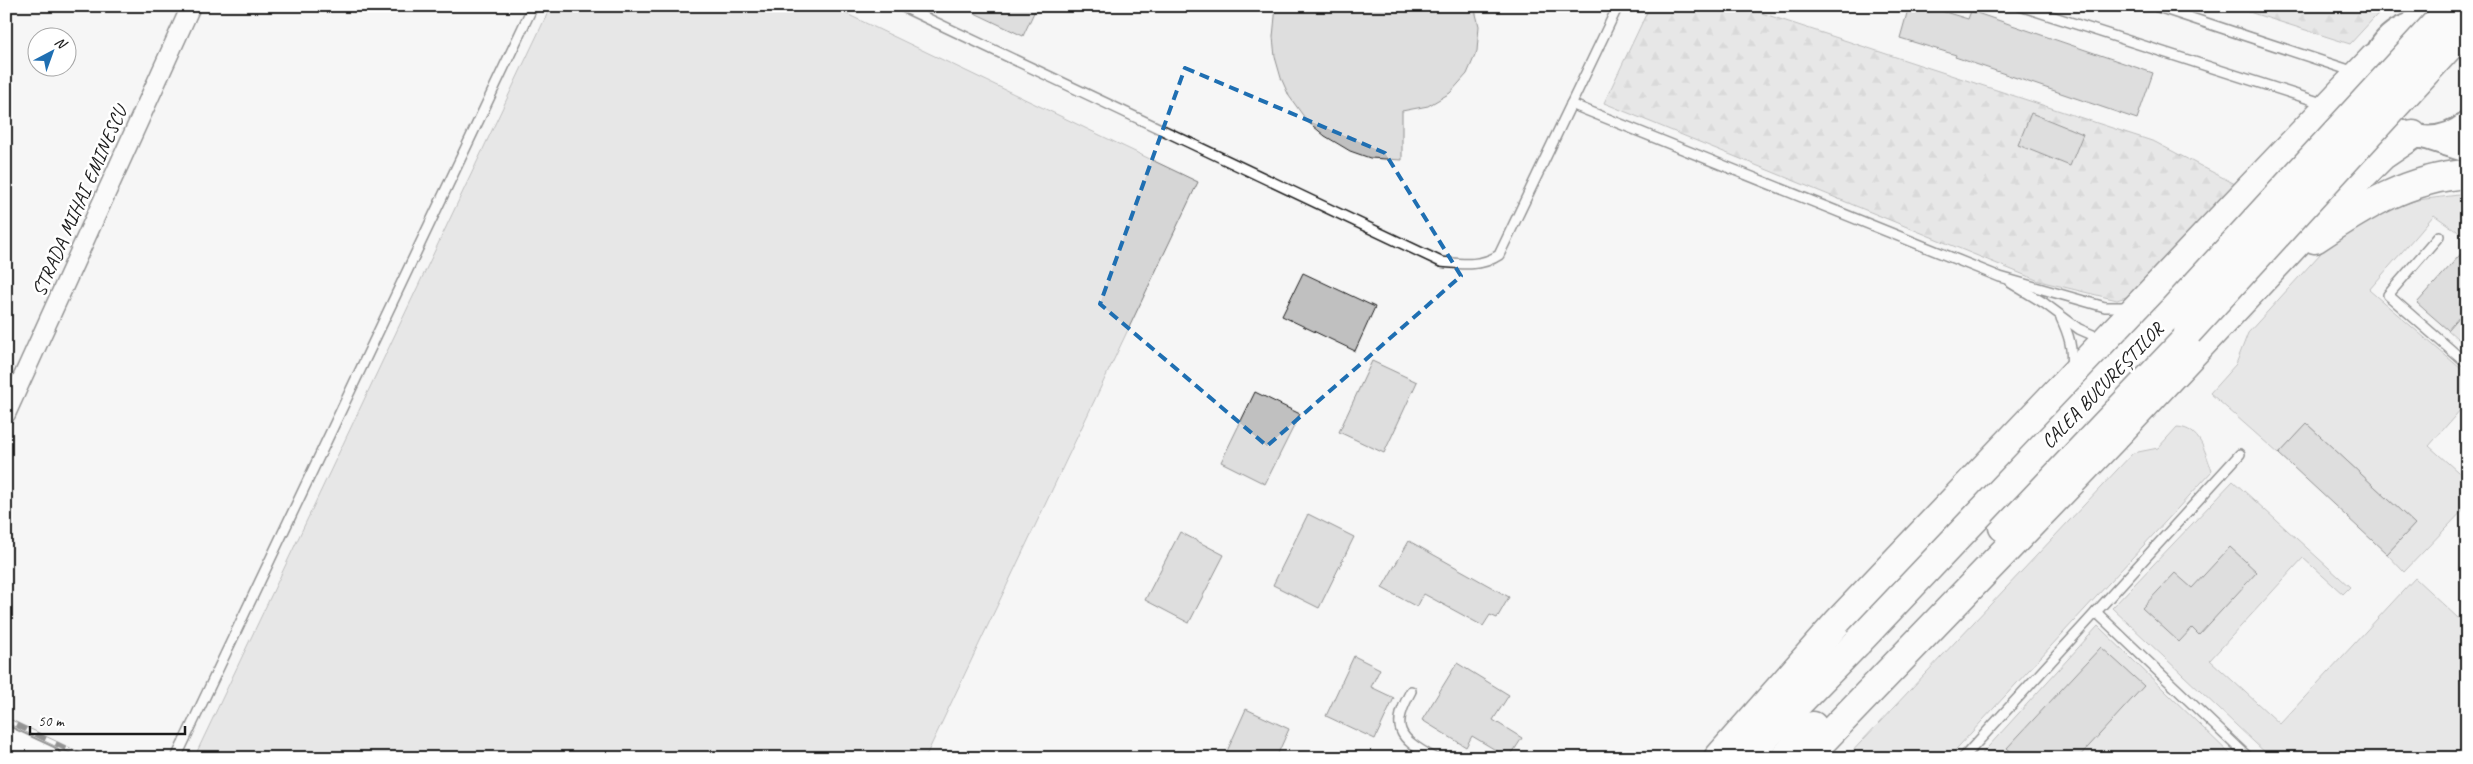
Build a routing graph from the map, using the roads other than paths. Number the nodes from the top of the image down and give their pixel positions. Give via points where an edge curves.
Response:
1 (191, 6) edge
2 (533, 6) edge
3 (901, 6) edge
4 (1618, 6) edge
5 (2020, 6) edge
6 (2155, 6) edge
7 (2452, 6) edge
8 (2424, 14) edge
9 (2467, 27) edge
10 (2467, 36) edge
11 (2367, 66) junction
12 (1571, 104) junction
13 (2330, 105) junction
14 (2467, 122) edge
15 (2418, 136) junction
16 (2467, 151) edge
17 (2467, 174) edge
18 (2439, 236) dead end
19 (2274, 266) junction
20 (2166, 276) junction
21 (2000, 277) junction
22 (2139, 304) junction
23 (2061, 317) junction
24 (2220, 326) junction
25 (2161, 337) dead end
26 (2109, 341) junction
27 (2131, 343) dead end
28 (2467, 364) edge
29 (2069, 377) junction
30 (6, 414) edge
31 (2240, 454) dead end
32 (2096, 612) junction
33 (1868, 650) junction
34 (1411, 691) dead end
35 (6, 738) edge
36 (50, 758) edge
37 (176, 758) edge
38 (1434, 758) edge
39 (1718, 758) edge
40 (1745, 758) edge
41 (1784, 758) edge
42 (1807, 758) edge
43 (1963, 758) edge
44 (2249, 758) edge

1 - 30 street, STRADA MIHAI EMINESCU
2 - 37 lane
3 - 12 lane via 1441,262 1466,265 1488,262 1499,255
4 - 12 lane
5 - 13 lane
6 - 11 lane
7 - 33 highway, CALEA BUCUREȘTILOR, bridge via 2167,316
8 - 10 street
8 - 11 street via 2388,38
9 - 33 highway, CALEA BUCUREȘTILOR, bridge via 2188,332
11 - 13 highway
11 - 15 street via 2375,112 2395,127
12 - 21 lane
13 - 20 highway
14 - 15 street via 2447,134
15 - 16 street
15 - 19 highway via 2394,147 2370,168
17 - 19 highway via 2421,182 2383,197
18 - 28 lane via 2388,296
19 - 24 highway
20 - 22 highway
20 - 24 highway via 2183,271 2200,274 2215,285 2222,298 2224,312
21 - 22 lane via 2105,307
21 - 23 lane
22 - 26 highway
23 - 26 lane via 2079,329
23 - 29 lane via 2073,352
24 - 42 highway
25 - 27 lane
26 - 29 highway
29 - 39 highway via 1797,666
31 - 32 lane
32 - 43 lane
32 - 44 lane
33 - 40 highway, CALEA BUCUREȘTILOR
33 - 41 highway, CALEA BUCUREȘTILOR
34 - 38 lane via 1399,713 1398,726 1406,738
35 - 36 street

